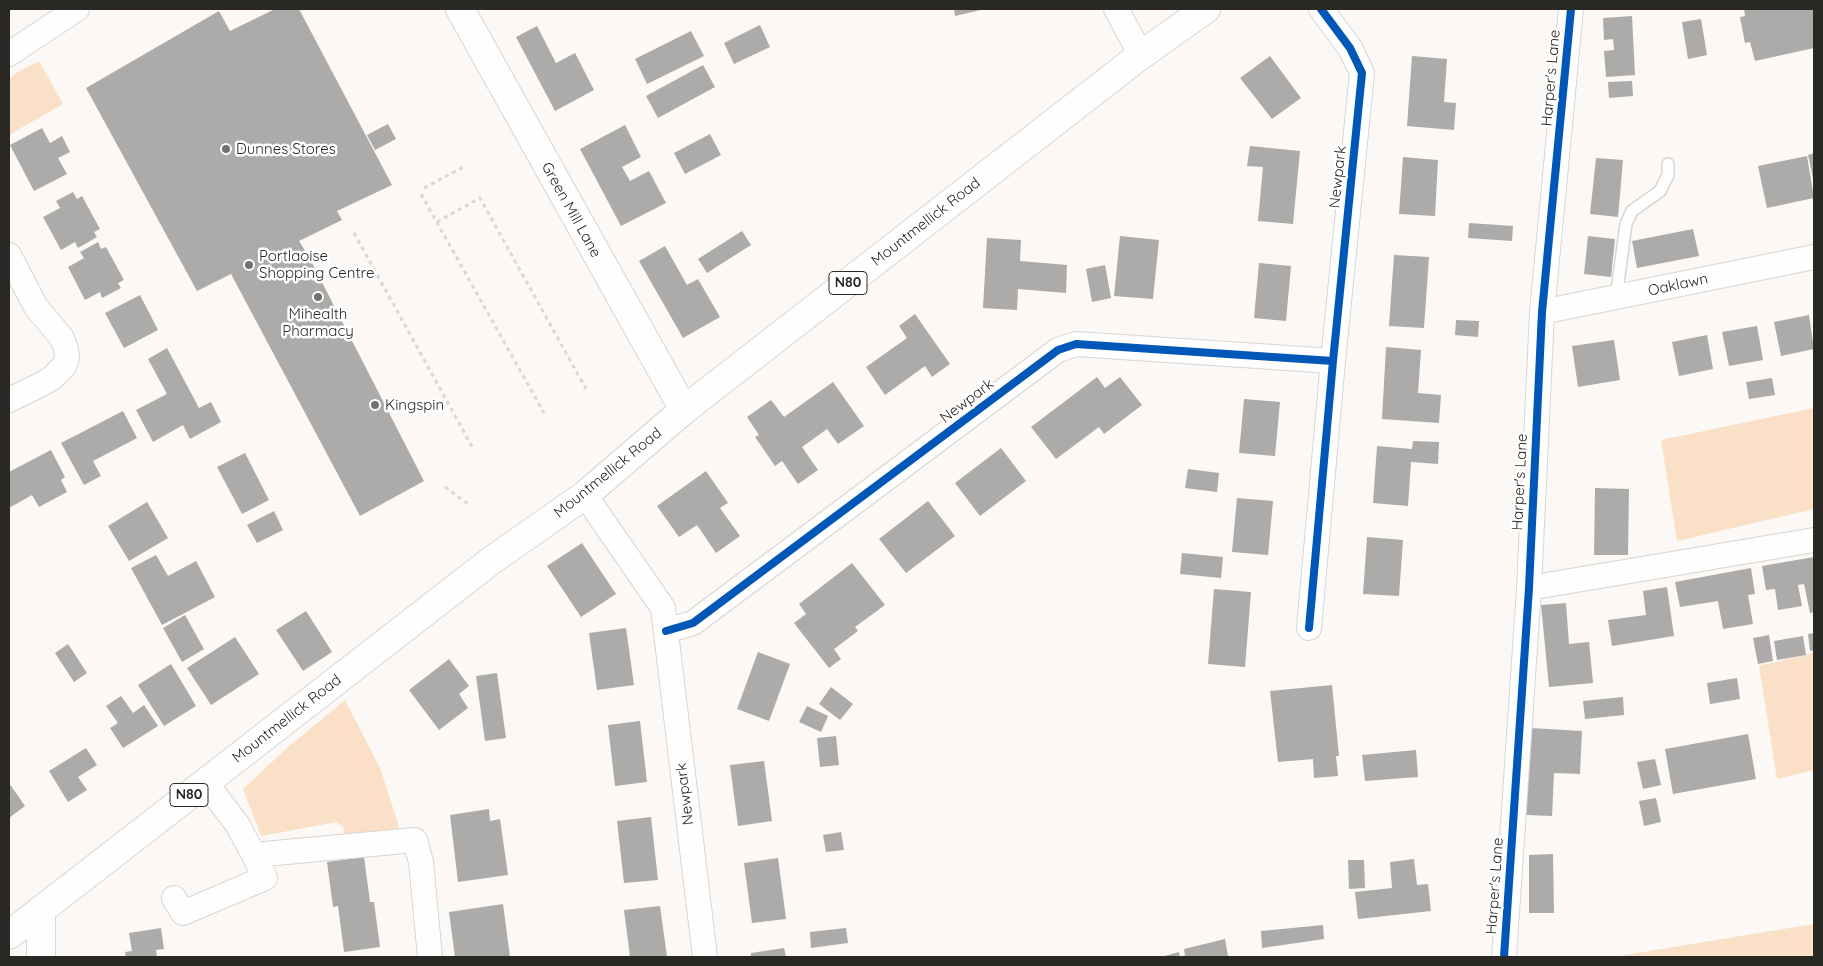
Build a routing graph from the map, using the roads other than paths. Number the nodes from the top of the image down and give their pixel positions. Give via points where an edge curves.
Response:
1 (77, 9) edge
2 (460, 9) edge
3 (1116, 9) edge
4 (1206, 9) edge
5 (1321, 9) edge
6 (1571, 9) edge
7 (9, 54) edge
8 (1142, 55) junction
9 (1668, 164) dead end
10 (9, 255) edge
11 (1814, 257) edge
12 (1616, 298) junction
13 (1542, 312) junction
14 (1333, 361) junction
15 (9, 400) edge
16 (684, 410) junction
17 (585, 495) junction
18 (1814, 540) edge
19 (1529, 588) junction
20 (1309, 628) dead end
21 (666, 631) junction
22 (205, 782) junction
23 (254, 855) junction
24 (174, 898) dead end
25 (41, 910) junction
26 (9, 935) edge
27 (41, 957) edge
28 (430, 957) edge
29 (705, 957) edge
30 (1504, 957) edge

1 - 7 street
2 - 16 main road, Green Mill Lane
3 - 8 street
4 - 8 main road, Mountmellick Road / N80
5 - 14 street, Newpark via 1350,48 1362,73
6 - 13 street, Harper's Lane
8 - 16 main road, Mountmellick Road / N80
9 - 12 lane via 1668,175 1660,191 1632,211 1626,224
10 - 15 street via 36,307 62,338 66,358 64,366 52,378
11 - 12 street, Oaklawn
12 - 13 street, Oaklawn
13 - 19 street, Harper's Lane
14 - 20 street, Newpark
14 - 21 street, Newpark via 1076,344 1058,350 693,623
16 - 17 main road, Mountmellick Road / N80
17 - 21 street, Newpark via 663,608
17 - 22 main road, Mountmellick Road / N80 via 492,560
18 - 19 street
19 - 30 street, Harper's Lane
21 - 29 street, Newpark
22 - 23 street via 237,824
22 - 25 main road, Mountmellick Road / N80
23 - 24 street via 265,878 183,913
23 - 28 street via 415,840 421,862
25 - 26 main road, Mountmellick Road / N80
25 - 27 main road

